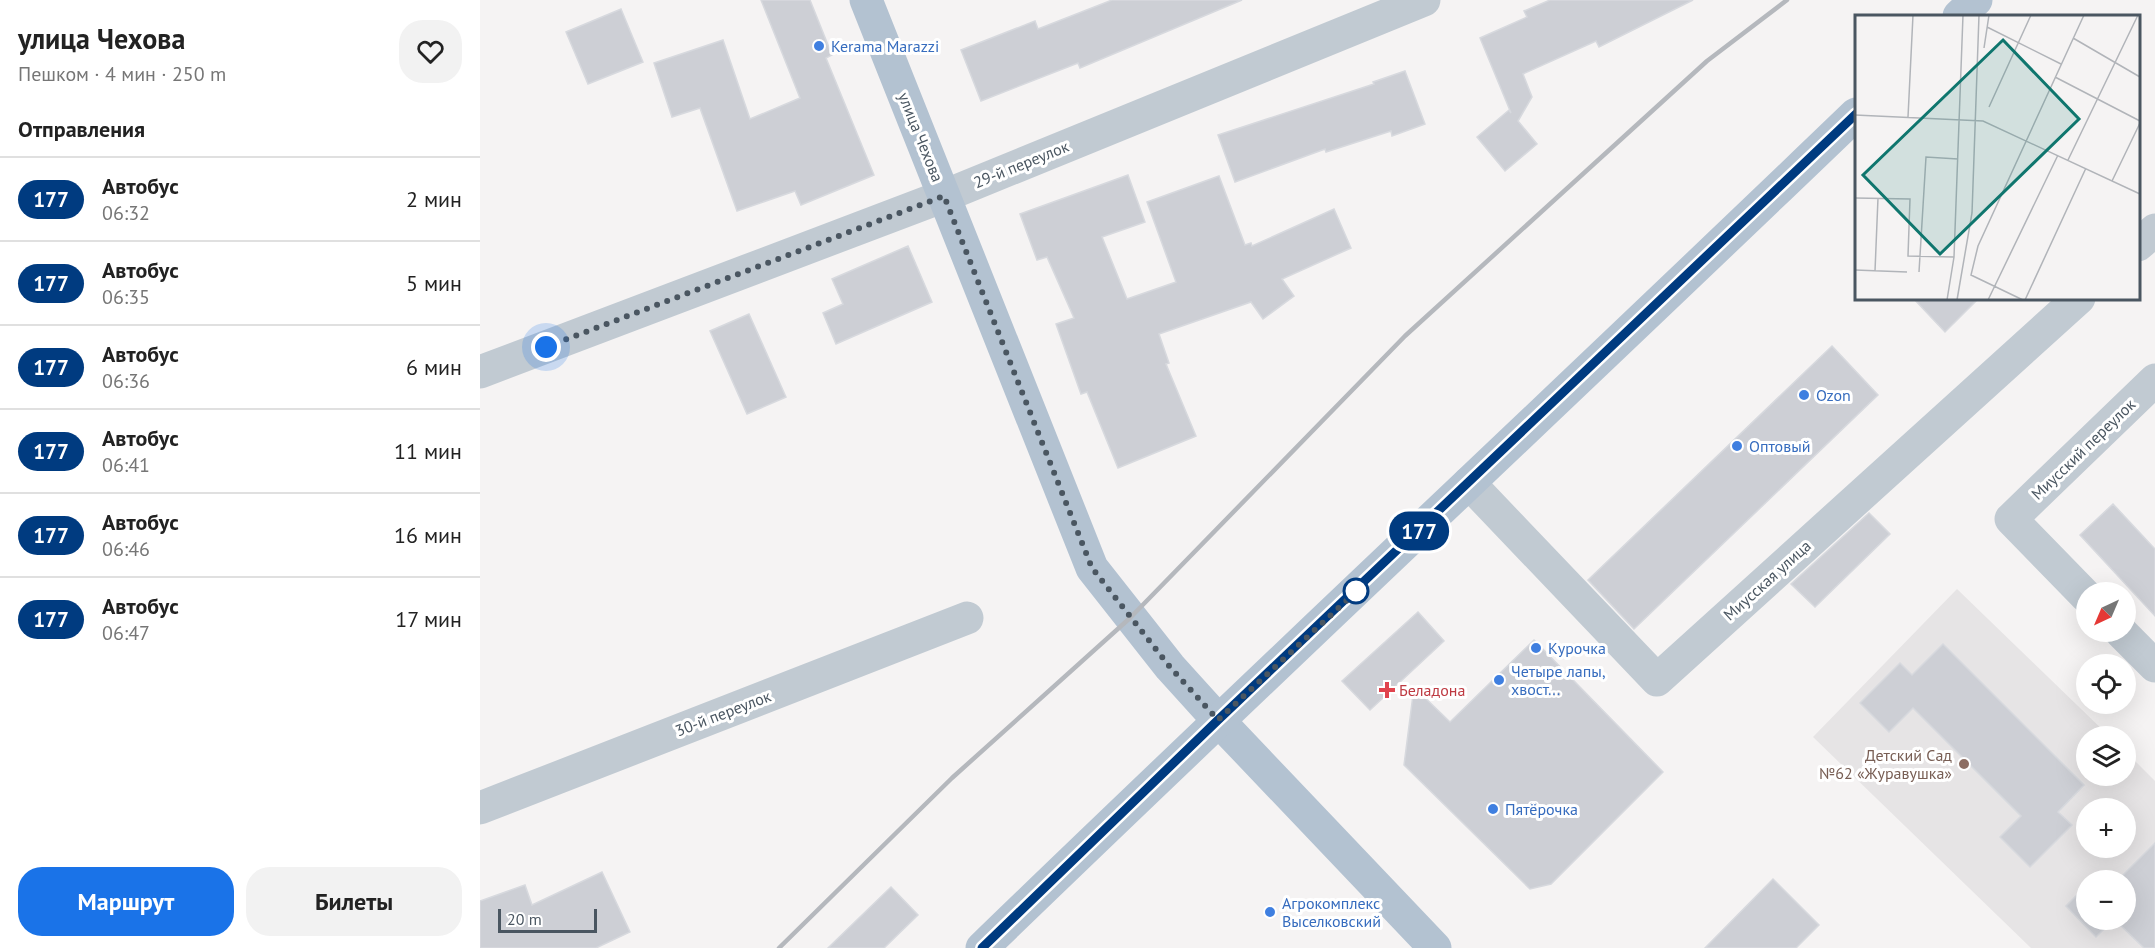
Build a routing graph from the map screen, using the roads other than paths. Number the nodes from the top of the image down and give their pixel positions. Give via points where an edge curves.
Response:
1 (866, 0) edge
2 (1424, 0) edge
3 (1976, 0) edge
4 (1960, 15) edge
5 (1855, 116) edge
6 (944, 196) junction
7 (2155, 230) edge
8 (2140, 244) edge
9 (2077, 300) edge
10 (480, 372) edge
11 (2155, 380) edge
12 (1469, 483) junction
13 (2076, 586) edge
14 (966, 618) dead end
15 (2131, 642) edge
16 (2155, 666) edge
17 (1218, 720) junction
18 (480, 808) edge
19 (982, 948) edge
20 (1436, 948) edge

1 - 6 main road, улица Чехова
2 - 6 street, 29-й переулок
3 - 4 main road
5 - 12 main road
6 - 10 street, 29-й переулок
6 - 17 main road, улица Чехова via 1092,568 1170,667
7 - 8 street
9 - 12 street, Миусская улица via 1657,680
11 - 13 street, Миусский переулок via 2011,519
12 - 17 main road
14 - 18 street, 30-й переулок
15 - 16 street
17 - 19 main road
17 - 20 main road, улица Чехова

